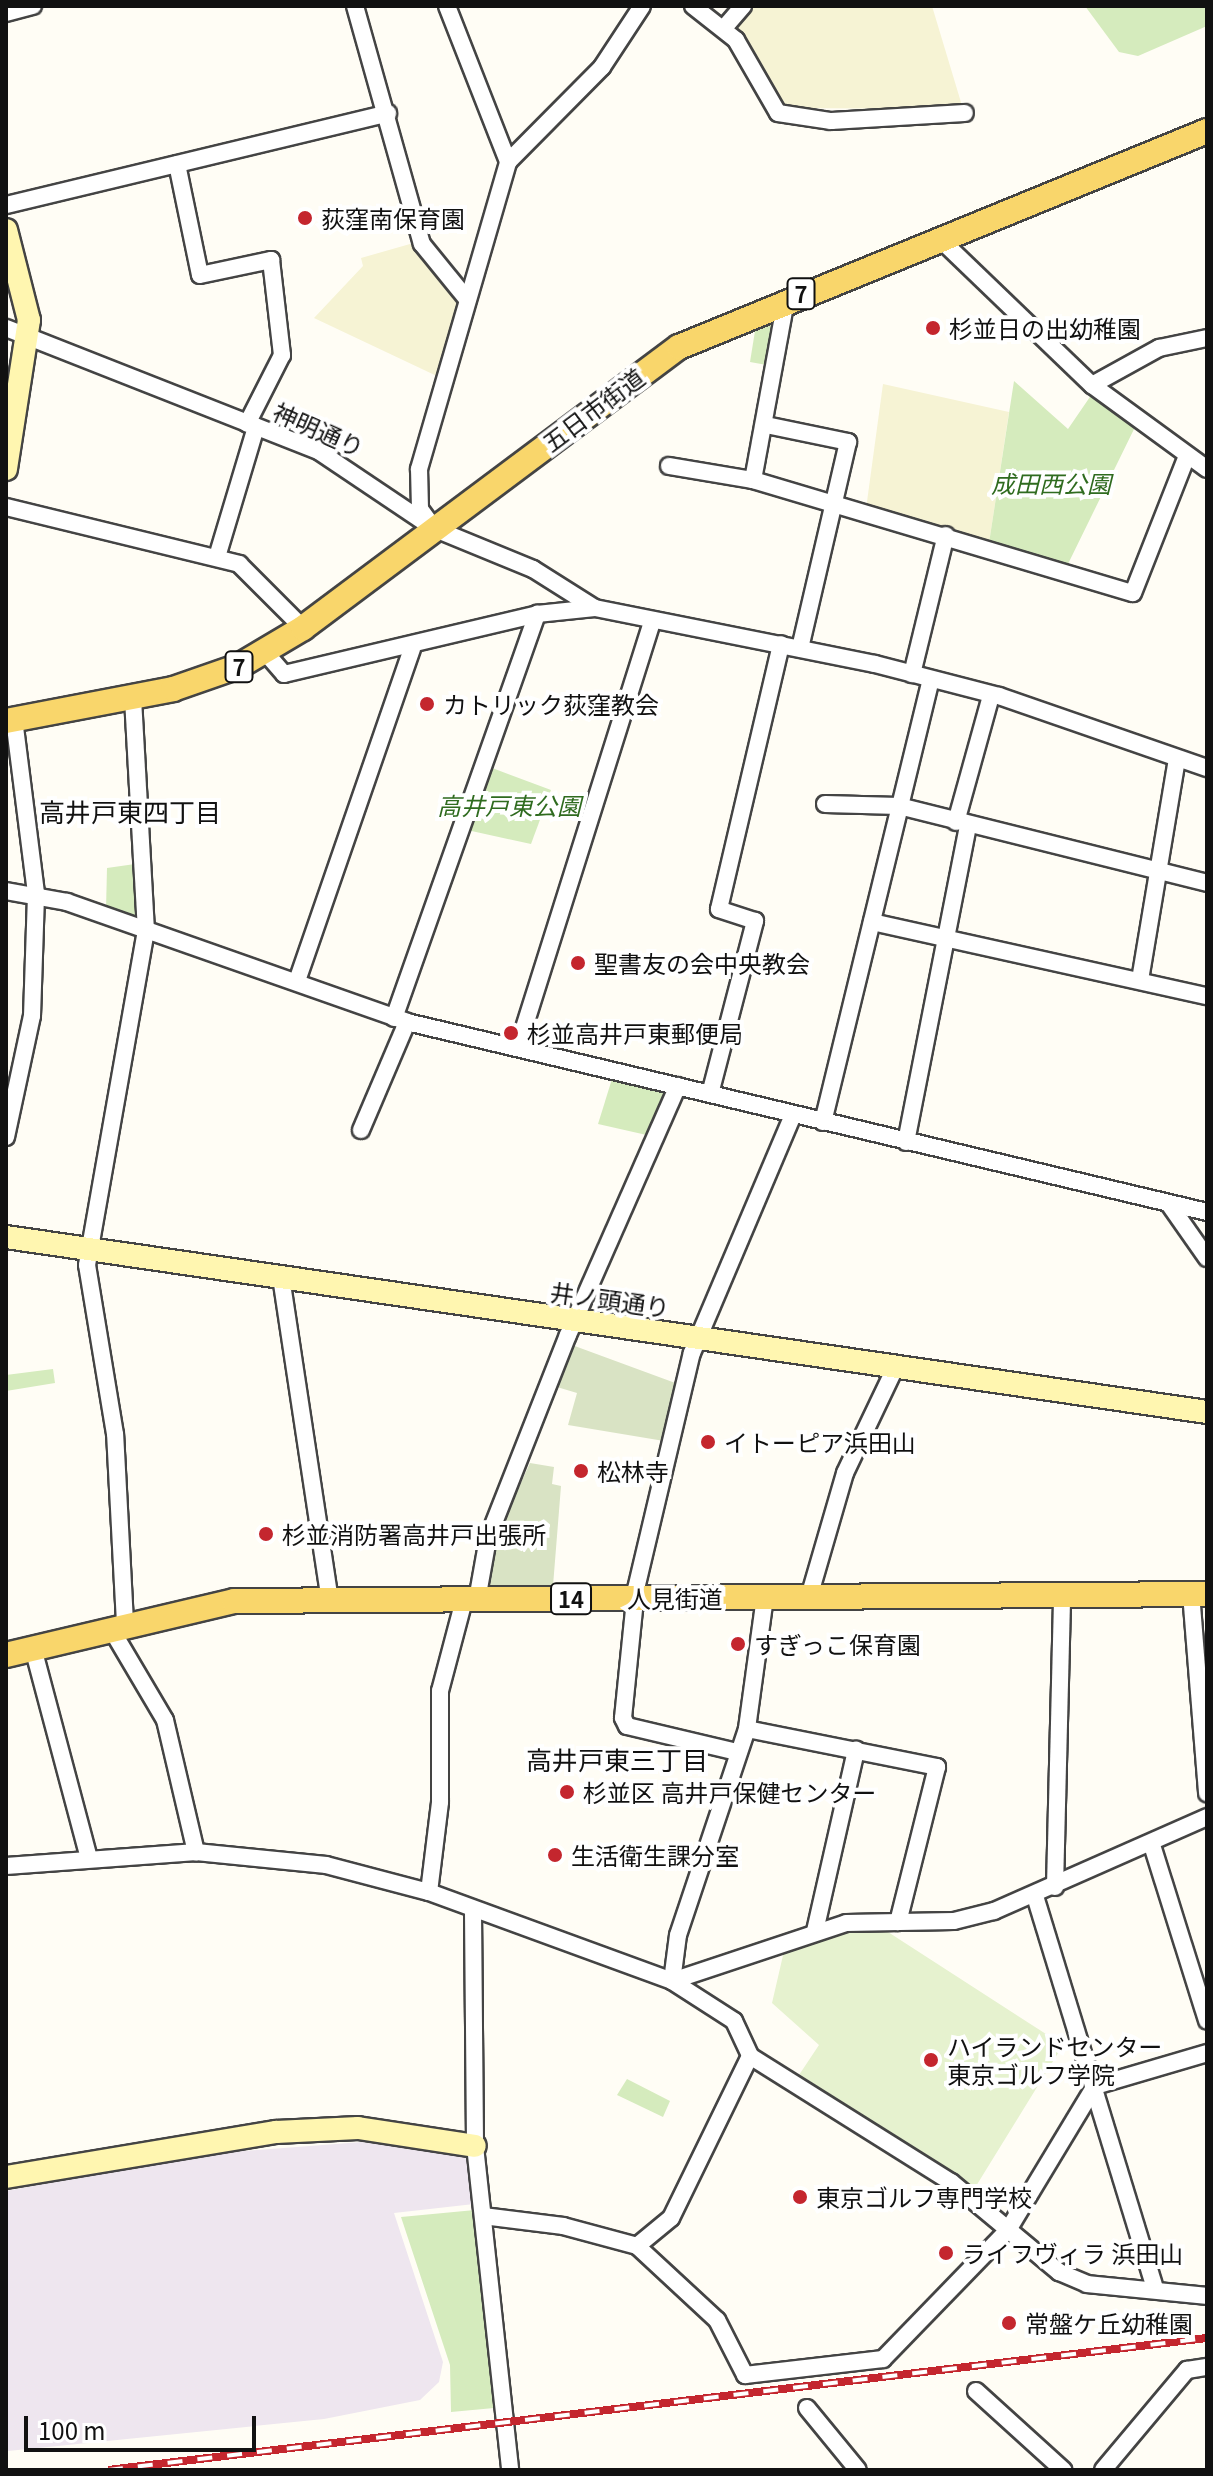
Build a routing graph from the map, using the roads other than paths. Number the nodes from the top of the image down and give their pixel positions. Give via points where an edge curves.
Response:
1 (33, 6) edge
2 (355, 6) edge
3 (447, 6) edge
4 (642, 6) edge
5 (693, 6) edge
6 (743, 6) edge
7 (6, 13) edge
8 (724, 28) junction
9 (388, 113) junction
10 (965, 113) dead end
11 (1207, 131) edge
12 (508, 162) junction
13 (177, 164) junction
14 (6, 205) edge
15 (6, 230) edge
16 (939, 238) junction
17 (466, 298) junction
18 (786, 300) junction
19 (6, 328) edge
20 (28, 337) junction
21 (1207, 338) edge
22 (1092, 385) junction
23 (252, 425) junction
24 (766, 425) junction
25 (1187, 456) junction
26 (669, 466) dead end
27 (6, 469) edge
28 (1207, 469) edge
29 (753, 480) junction
30 (832, 503) junction
31 (6, 507) edge
32 (433, 528) junction
33 (946, 535) junction
34 (217, 557) junction
35 (595, 608) junction
36 (537, 614) junction
37 (652, 621) junction
38 (303, 628) junction
39 (781, 644) junction
40 (412, 648) junction
41 (800, 648) junction
42 (265, 652) junction
43 (912, 674) junction
44 (931, 680) junction
45 (991, 696) junction
46 (133, 698) junction
47 (10, 720) edge
48 (1177, 759) junction
49 (1207, 768) edge
50 (825, 804) dead end
51 (899, 806) junction
52 (962, 824) junction
53 (1157, 871) junction
54 (1207, 883) edge
55 (6, 891) edge
56 (36, 893) junction
57 (872, 922) junction
58 (146, 931) junction
59 (944, 938) junction
60 (1140, 980) junction
61 (297, 981) junction
62 (1207, 996) edge
63 (400, 1020) junction
64 (518, 1047) junction
65 (678, 1086) junction
66 (710, 1094) junction
67 (792, 1117) junction
68 (823, 1122) junction
69 (361, 1130) dead end
70 (6, 1137) edge
71 (906, 1142) junction
72 (1169, 1204) junction
73 (1207, 1212) edge
74 (1207, 1232) edge
75 (6, 1237) edge
76 (89, 1249) junction
77 (1206, 1256) edge
78 (281, 1277) junction
79 (574, 1320) junction
80 (700, 1338) junction
81 (896, 1366) junction
82 (1207, 1412) edge
83 (1062, 1594) junction
84 (1199, 1594) edge
85 (765, 1597) junction
86 (809, 1597) junction
87 (635, 1598) junction
88 (330, 1600) junction
89 (470, 1600) junction
90 (118, 1625) junction
91 (33, 1648) junction
92 (6, 1655) edge
93 (747, 1729) junction
94 (856, 1750) junction
95 (737, 1752) junction
96 (1207, 1793) edge
97 (1207, 1817) edge
98 (1152, 1845) junction
99 (196, 1852) junction
100 (88, 1855) junction
101 (7, 1860) edge
102 (1055, 1887) junction
103 (429, 1892) junction
104 (1035, 1896) junction
105 (473, 1912) junction
106 (898, 1922) junction
107 (815, 1931) junction
108 (672, 1981) junction
109 (1207, 2021) edge
110 (1207, 2053) edge
111 (750, 2056) junction
112 (1095, 2086) junction
113 (475, 2146) junction
114 (6, 2177) edge
115 (483, 2216) junction
116 (1008, 2230) junction
117 (637, 2246) junction
118 (1155, 2289) junction
119 (1207, 2296) edge
120 (1207, 2367) edge
121 (976, 2391) dead end
122 (807, 2408) dead end
123 (510, 2470) edge
124 (858, 2470) edge
125 (1063, 2470) edge
126 (1103, 2470) edge

1 - 7 street
2 - 9 street
3 - 12 street
4 - 12 street via 602,67
5 - 8 street
6 - 8 street
8 - 10 street via 778,113 831,121
9 - 13 street
9 - 17 street via 422,244
11 - 16 main road, 五日市街道 / 7
12 - 17 street
13 - 14 street
13 - 23 street via 200,275 271,260 282,355
15 - 20 main road via 27,297
16 - 18 main road, 五日市街道 / 7
16 - 22 street
17 - 32 street via 419,469 420,509
18 - 24 street
18 - 32 main road, 五日市街道 / 7 via 668,354
19 - 20 street, 神明通り
20 - 23 street, 神明通り
20 - 27 main road
21 - 22 street via 1159,348
22 - 25 street
23 - 32 street, 神明通り via 366,477
23 - 34 street
24 - 29 street
24 - 30 street via 848,442
25 - 28 street
25 - 33 street via 1133,593
26 - 29 street
29 - 30 street
30 - 33 street
30 - 41 street
31 - 34 street
32 - 35 street, 神明通り via 533,569
32 - 38 main road, 五日市街道 / 7
33 - 43 street
34 - 38 street via 239,564
35 - 36 street
35 - 37 street
36 - 40 street
36 - 63 street
37 - 39 street
37 - 64 street
38 - 42 main road, 五日市街道 / 7
39 - 41 street
39 - 66 street via 719,909 755,921
40 - 42 street via 284,674
40 - 61 street
41 - 43 street
42 - 46 main road, 五日市街道 / 7 via 219,675
43 - 44 street
44 - 45 street
44 - 51 street
45 - 48 street
45 - 52 street
46 - 47 main road, 五日市街道 / 7
46 - 58 street
47 - 56 street
48 - 49 street
48 - 53 street
50 - 51 street
51 - 52 street
51 - 57 street
52 - 53 street
52 - 59 street
53 - 54 street
53 - 60 street
55 - 56 street
56 - 58 street
56 - 70 street via 32,1016
57 - 59 street
57 - 68 street
58 - 61 street
58 - 76 street
59 - 60 street
59 - 71 street
60 - 62 street
61 - 63 street
63 - 64 street
63 - 69 street
64 - 65 street
65 - 66 street
65 - 79 street
66 - 67 street
67 - 68 street
67 - 80 street
68 - 71 street
71 - 72 street
72 - 73 street
72 - 77 street
74 - 77 street
75 - 76 main road, 井ノ頭通り
76 - 78 main road, 井ノ頭通り
76 - 90 street via 115,1434
78 - 79 main road, 井ノ頭通り
78 - 88 street
79 - 80 main road, 井ノ頭通り
79 - 89 street via 488,1538
80 - 81 main road, 井ノ頭通り
80 - 87 street
81 - 82 main road, 井ノ頭通り
81 - 86 street via 845,1473
83 - 84 main road, 人見街道 / 14
83 - 86 main road, 人見街道 / 14
83 - 102 street
84 - 96 street
85 - 86 main road, 人見街道 / 14
85 - 87 main road, 人見街道 / 14
85 - 93 street
87 - 89 main road, 人見街道 / 14
87 - 95 street via 627,1726
88 - 89 main road, 人見街道 / 14
88 - 90 main road, 人見街道 / 14 via 213,1603
89 - 103 street via 440,1688 440,1802
90 - 91 main road, 人見街道 / 14
90 - 99 street via 165,1720
91 - 92 main road, 人見街道 / 14
91 - 100 street
93 - 94 street
93 - 95 street
94 - 106 street via 937,1767
94 - 107 street
95 - 108 street via 678,1935
97 - 98 street
98 - 102 street
98 - 109 street
99 - 100 street
99 - 103 street via 326,1865
100 - 101 street
102 - 104 street
103 - 105 street
104 - 106 street via 954,1921
104 - 112 street
105 - 108 street
105 - 113 street
106 - 107 street
107 - 108 street
108 - 111 street via 734,2021
110 - 112 street
111 - 116 street via 951,2182
111 - 117 street via 671,2218
112 - 116 street
112 - 118 street
113 - 114 main road via 358,2128 276,2132
113 - 115 street
115 - 117 street via 563,2226
115 - 123 street
116 - 117 street via 883,2359 745,2375 717,2320
116 - 118 street via 1072,2279
118 - 119 street
120 - 126 street via 1187,2370
121 - 125 street
122 - 124 street

